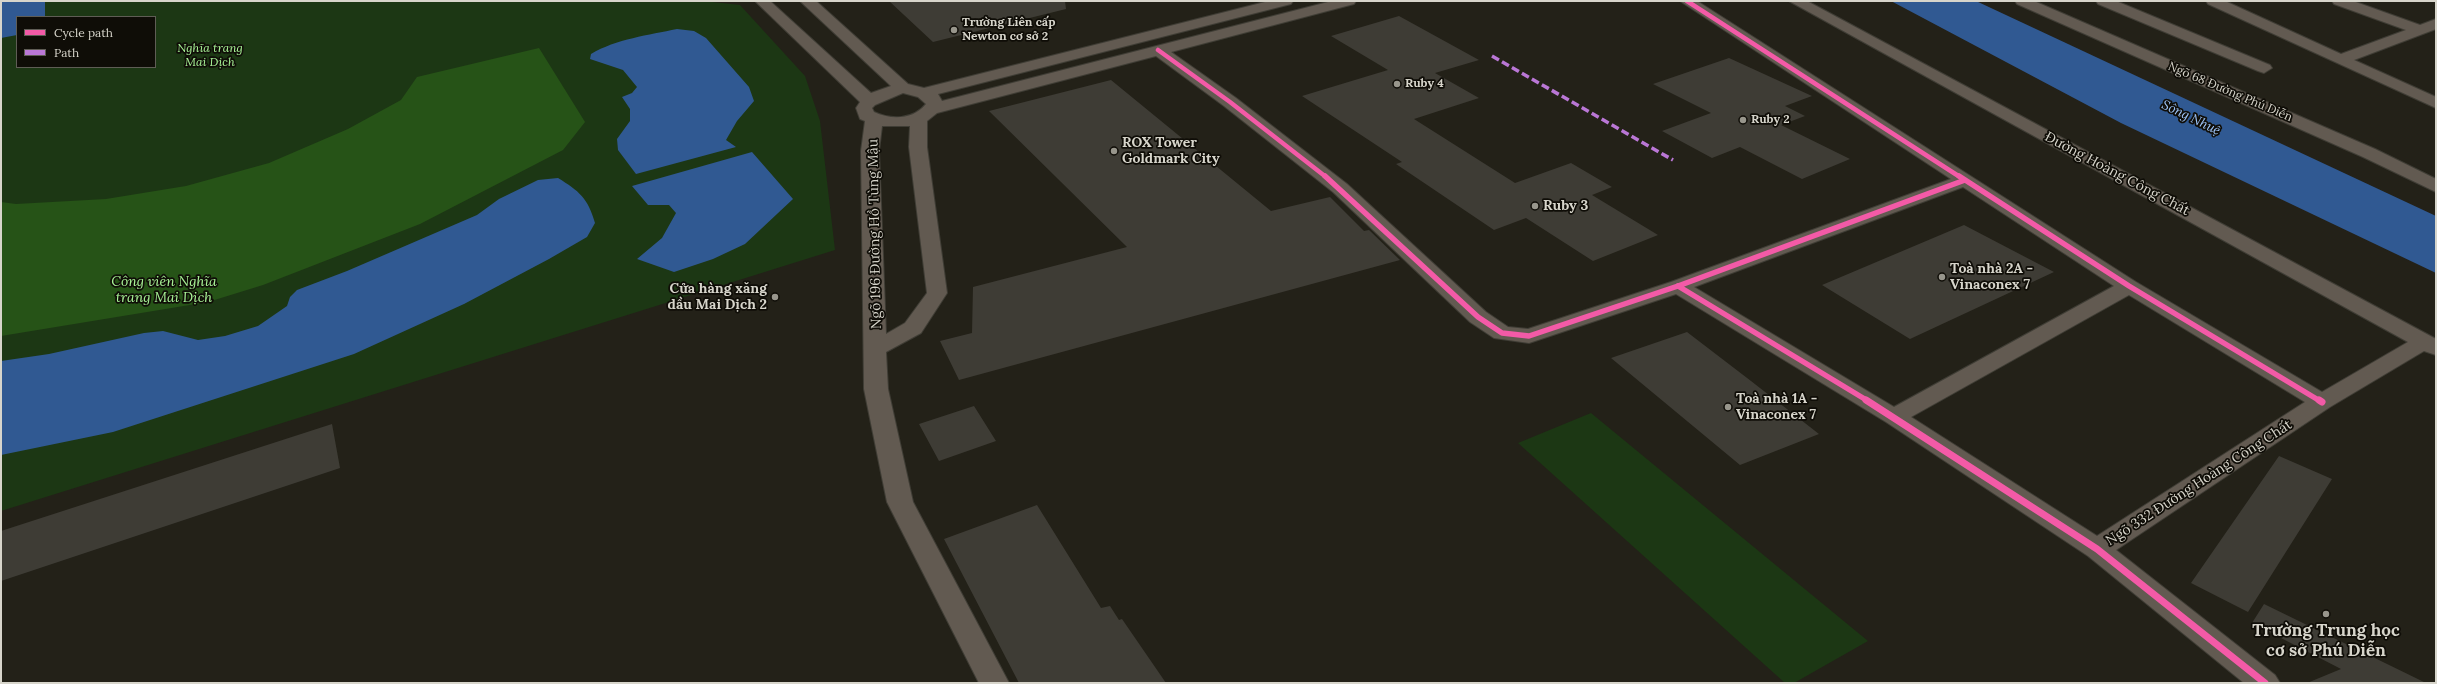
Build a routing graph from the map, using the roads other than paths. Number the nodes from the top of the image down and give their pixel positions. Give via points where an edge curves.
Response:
1 (762, 1) edge
2 (808, 1) edge
3 (1286, 1) edge
4 (1349, 1) edge
5 (1687, 1) edge
6 (1796, 1) edge
7 (2022, 1) edge
8 (2103, 1) edge
9 (2213, 1) edge
10 (2339, 1) edge
11 (2436, 24) edge
12 (2422, 30) junction
13 (1158, 50) junction
14 (2341, 59) junction
15 (2264, 68) dead end
16 (902, 88) junction
17 (924, 93) junction
18 (869, 101) junction
19 (2436, 103) edge
20 (926, 113) junction
21 (874, 120) junction
22 (1965, 180) junction
23 (2436, 186) edge
24 (1678, 286) junction
25 (2129, 286) junction
26 (2430, 345) edge
27 (877, 348) junction
28 (2322, 402) junction
29 (1894, 417) junction
30 (2097, 550) junction
31 (994, 683) edge
32 (2265, 683) edge

1 - 18 street
2 - 16 street
3 - 17 street
4 - 13 street
5 - 22 street
6 - 26 street, Đường Hoàng Công Chất
7 - 23 street, Ngõ 68 Đường Phú Diễn via 2369,153
8 - 15 street
9 - 14 street
10 - 12 street
11 - 12 street
12 - 14 street
13 - 20 street
13 - 24 street via 1230,102 1340,188 1478,317 1502,333 1529,336
14 - 19 street
16 - 17 street
16 - 18 street
17 - 20 street via 932,98 935,105
18 - 21 street via 864,108 866,115
20 - 21 street via 893,122
20 - 27 street, Ngõ 196 Đường Hồ Tùng Mậu via 918,147 937,293 913,328
21 - 27 street, Ngõ 196 Đường Hồ Tùng Mậu via 870,151
22 - 24 street
22 - 25 street
24 - 29 street
25 - 28 street
25 - 29 street
26 - 28 street, Ngõ 332 Đường Hoàng Công Chất
27 - 31 street, Ngõ 196 Đường Hồ Tùng Mậu via 876,389 900,502
28 - 30 street, Ngõ 332 Đường Hoàng Công Chất
29 - 30 street
30 - 32 street, Ngõ 332 Đường Hoàng Công Chất

